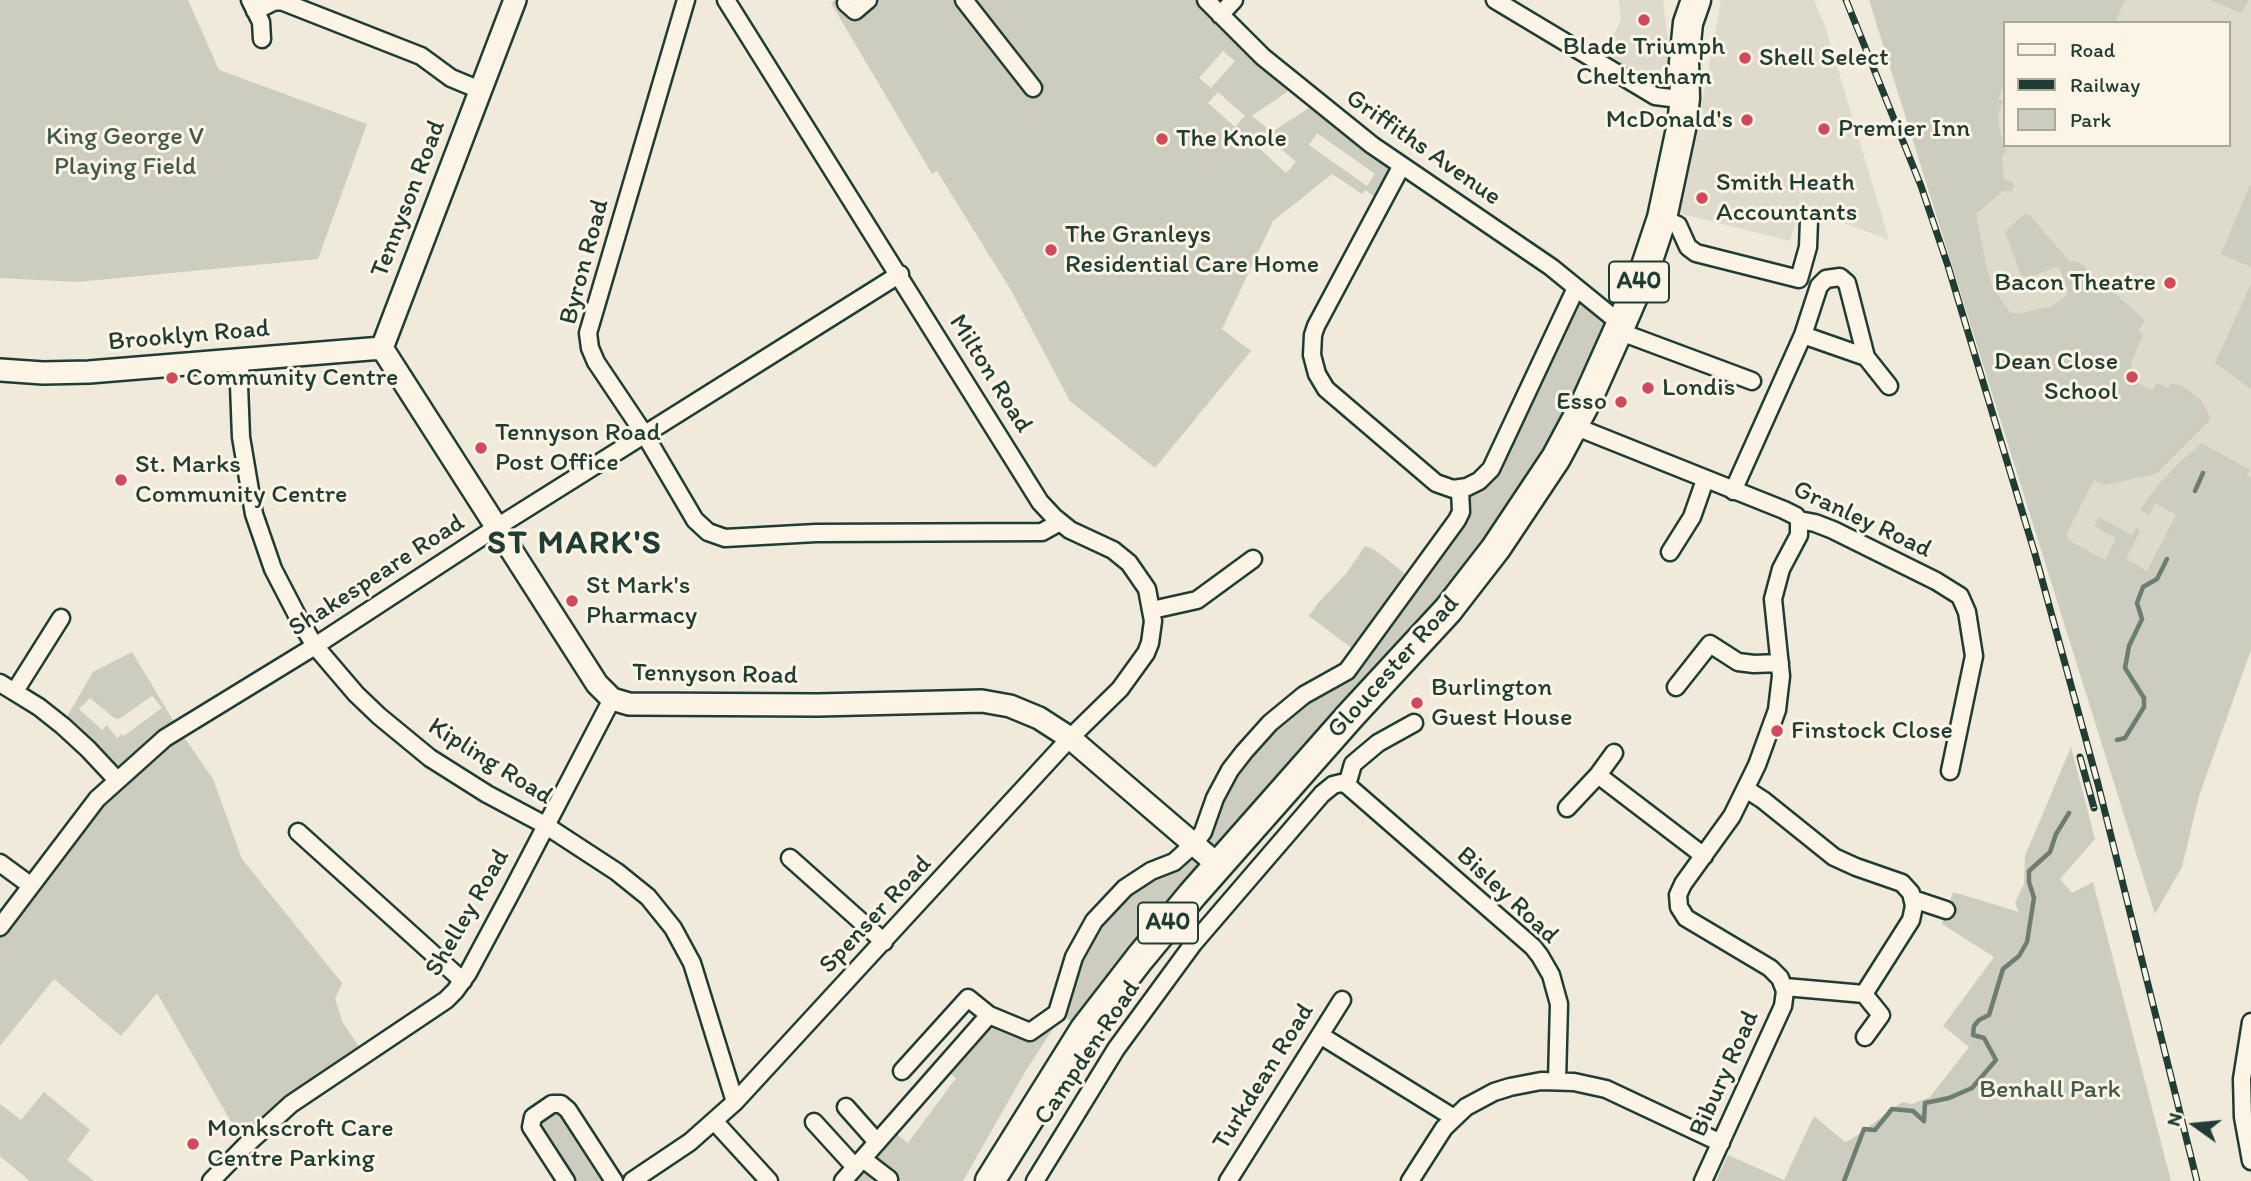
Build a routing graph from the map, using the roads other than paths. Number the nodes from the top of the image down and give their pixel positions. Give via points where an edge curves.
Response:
1 (515, 0) edge
2 (686, 0) edge
3 (726, 0) edge
4 (868, 0) edge
5 (964, 0) edge
6 (1206, 0) edge
7 (1234, 0) edge
8 (1495, 0) edge
9 (1711, 0) edge
10 (846, 3) dead end
11 (253, 5) edge
12 (1690, 8) edge
13 (1220, 15) junction
14 (262, 39) dead end
15 (1033, 88) dead end
16 (480, 90) junction
17 (1685, 95) junction
18 (1401, 167) junction
19 (1662, 218) junction
20 (1809, 220) dead end
21 (900, 274) junction
22 (1576, 288) junction
23 (1620, 327) junction
24 (1803, 335) junction
25 (382, 348) junction
26 (1866, 357) junction
27 (241, 359) junction
28 (0, 370) edge
29 (1752, 381) dead end
30 (1889, 386) dead end
31 (1574, 426) junction
32 (645, 435) junction
33 (1705, 480) junction
34 (1460, 489) junction
35 (1733, 491) junction
36 (1799, 520) junction
37 (1060, 522) junction
38 (497, 527) junction
39 (1670, 552) dead end
40 (1253, 559) dead end
41 (1152, 610) junction
42 (61, 618) dead end
43 (315, 646) junction
44 (1780, 663) junction
45 (7, 687) edge
46 (1676, 687) dead end
47 (611, 699) junction
48 (1414, 723) dead end
49 (1070, 738) junction
50 (1614, 753) dead end
51 (1950, 771) dead end
52 (1598, 775) junction
53 (117, 780) junction
54 (1347, 785) junction
55 (1746, 789) junction
56 (1567, 808) dead end
57 (545, 825) junction
58 (298, 832) dead end
59 (1194, 844) junction
60 (1704, 856) junction
61 (790, 858) dead end
62 (0, 863) edge
63 (1218, 865) junction
64 (30, 885) junction
65 (1913, 899) junction
66 (1946, 910) dead end
67 (0, 928) edge
68 (884, 942) junction
69 (463, 981) junction
70 (1784, 987) junction
71 (1864, 994) junction
72 (1342, 1000) dead end
73 (1057, 1013) junction
74 (989, 1015) junction
75 (2251, 1022) edge
76 (1085, 1029) junction
77 (1320, 1035) junction
78 (1864, 1037) dead end
79 (902, 1071) dead end
80 (1557, 1080) junction
81 (735, 1102) junction
82 (846, 1107) dead end
83 (1454, 1118) junction
84 (715, 1122) junction
85 (814, 1122) dead end
86 (877, 1142) junction
87 (1721, 1143) junction
88 (2251, 1161) edge
89 (859, 1163) junction
90 (889, 1179) dead end
91 (991, 1179) edge
92 (215, 1180) edge
93 (566, 1181) edge
94 (614, 1181) edge
95 (632, 1181) edge
96 (769, 1181) edge
97 (842, 1181) edge
98 (1035, 1181) edge
99 (1228, 1181) edge
100 (1410, 1181) edge
101 (1703, 1181) edge

1 - 16 street, Tennyson Road
2 - 32 street, Byron Road via 588,332 593,355
3 - 21 street, Milton Road
4 - 10 street via 855,11
5 - 15 street
6 - 13 street, Griffiths Avenue
7 - 13 street
8 - 17 street via 1655,96
9 - 17 highway, Gloucester Road / A40 via 1698,63
11 - 14 street
11 - 16 street via 281,1 422,57 451,78
12 - 17 highway, Gloucester Road / A40
13 - 18 street, Griffiths Avenue via 1303,91
16 - 25 street, Tennyson Road
17 - 19 highway, Gloucester Road / A40
18 - 22 street, Griffiths Avenue
18 - 34 street via 1316,326 1312,355 1326,389 1436,483
19 - 20 street via 1678,225 1696,253 1799,279 1808,247
19 - 23 highway, Gloucester Road / A40
21 - 32 street, Shakespeare Road
21 - 37 street, Milton Road via 1040,502
22 - 23 street, Griffiths Avenue
22 - 34 street via 1491,469 1479,481
23 - 29 street, Griffiths Avenue
23 - 31 highway, Gloucester Road / A40
24 - 26 street
24 - 26 street via 1822,282 1840,278 1849,288
24 - 35 street
25 - 27 street, Brooklyn Road
25 - 38 street, Tennyson Road
26 - 30 street
27 - 28 street, Brooklyn Road via 89,372
27 - 43 street, Kipling Road via 241,437 254,514 277,578
31 - 33 street, Granley Road
31 - 63 highway, Gloucester Road / A40 via 1519,516 1473,579
32 - 37 street, Byron Road via 695,520 719,537 1042,532
32 - 38 street, Shakespeare Road
33 - 35 street, Granley Road
33 - 39 street via 1692,517
34 - 59 street via 1457,520 1347,671 1304,695 1258,735 1222,784
35 - 36 street, Granley Road
36 - 44 street via 1799,535 1775,590
36 - 51 street, Granley Road via 1833,530 1936,581 1963,601 1974,656
37 - 41 street, Milton Road via 1129,563 1147,589
38 - 43 street, Shakespeare Road
38 - 47 street, Tennyson Road
40 - 41 street via 1197,600
41 - 49 street, Milton Road via 1150,643 1141,663
42 - 45 street
43 - 53 street, Shakespeare Road via 166,738
43 - 57 street, Kipling Road via 356,694 421,751
44 - 46 street via 1738,662 1710,643
44 - 55 street via 1777,710
45 - 53 street via 69,732
47 - 49 street, Tennyson Road via 629,704 995,702 1039,718
47 - 57 street, Shelley Road
48 - 54 street via 1353,764
49 - 59 street, Tennyson Road
49 - 68 street, Spenser Road
50 - 52 street
52 - 56 street
52 - 60 street
53 - 64 street, Shakespeare Road
54 - 80 street, Bisley Road via 1540,956 1559,1004
54 - 98 street, Campden Road via 1333,785 1322,794 1193,944 1116,1049
55 - 60 street
55 - 65 street via 1834,857 1902,883
57 - 69 street, Shelley Road
57 - 81 street, Kipling Road via 633,884 673,928 698,977
58 - 69 street
59 - 63 street, Tennyson Road
59 - 73 street via 1174,862 1125,888 1102,910 1074,957
60 - 70 street via 1680,889 1682,913 1770,968
61 - 68 street
62 - 64 street
63 - 76 highway, Gloucester Road / A40
64 - 67 street, Shakespeare Road
65 - 66 street
65 - 71 street via 1911,920
68 - 81 street, Spenser Road
69 - 92 street, Shelley Road via 446,1000 291,1104
70 - 71 street
70 - 87 street, Bibury Road via 1783,1006
71 - 78 street via 1881,1015
72 - 77 street, Turkdean Road
73 - 74 street via 1030,1032
73 - 76 street
74 - 79 street via 968,998
74 - 86 street
75 - 88 street via 2242,1079
76 - 91 highway, Gloucester Road / A40
77 - 83 street
77 - 99 street, Turkdean Road
80 - 83 street via 1502,1090 1475,1101
80 - 87 street via 1606,1089
81 - 84 street, Spenser Road
82 - 86 street
83 - 100 street
84 - 95 street, Spenser Road
84 - 96 street
85 - 89 street
86 - 89 street
87 - 101 street, Bibury Road
89 - 90 street
89 - 97 street
93 - 94 street via 530,1122 557,1103 568,1110

